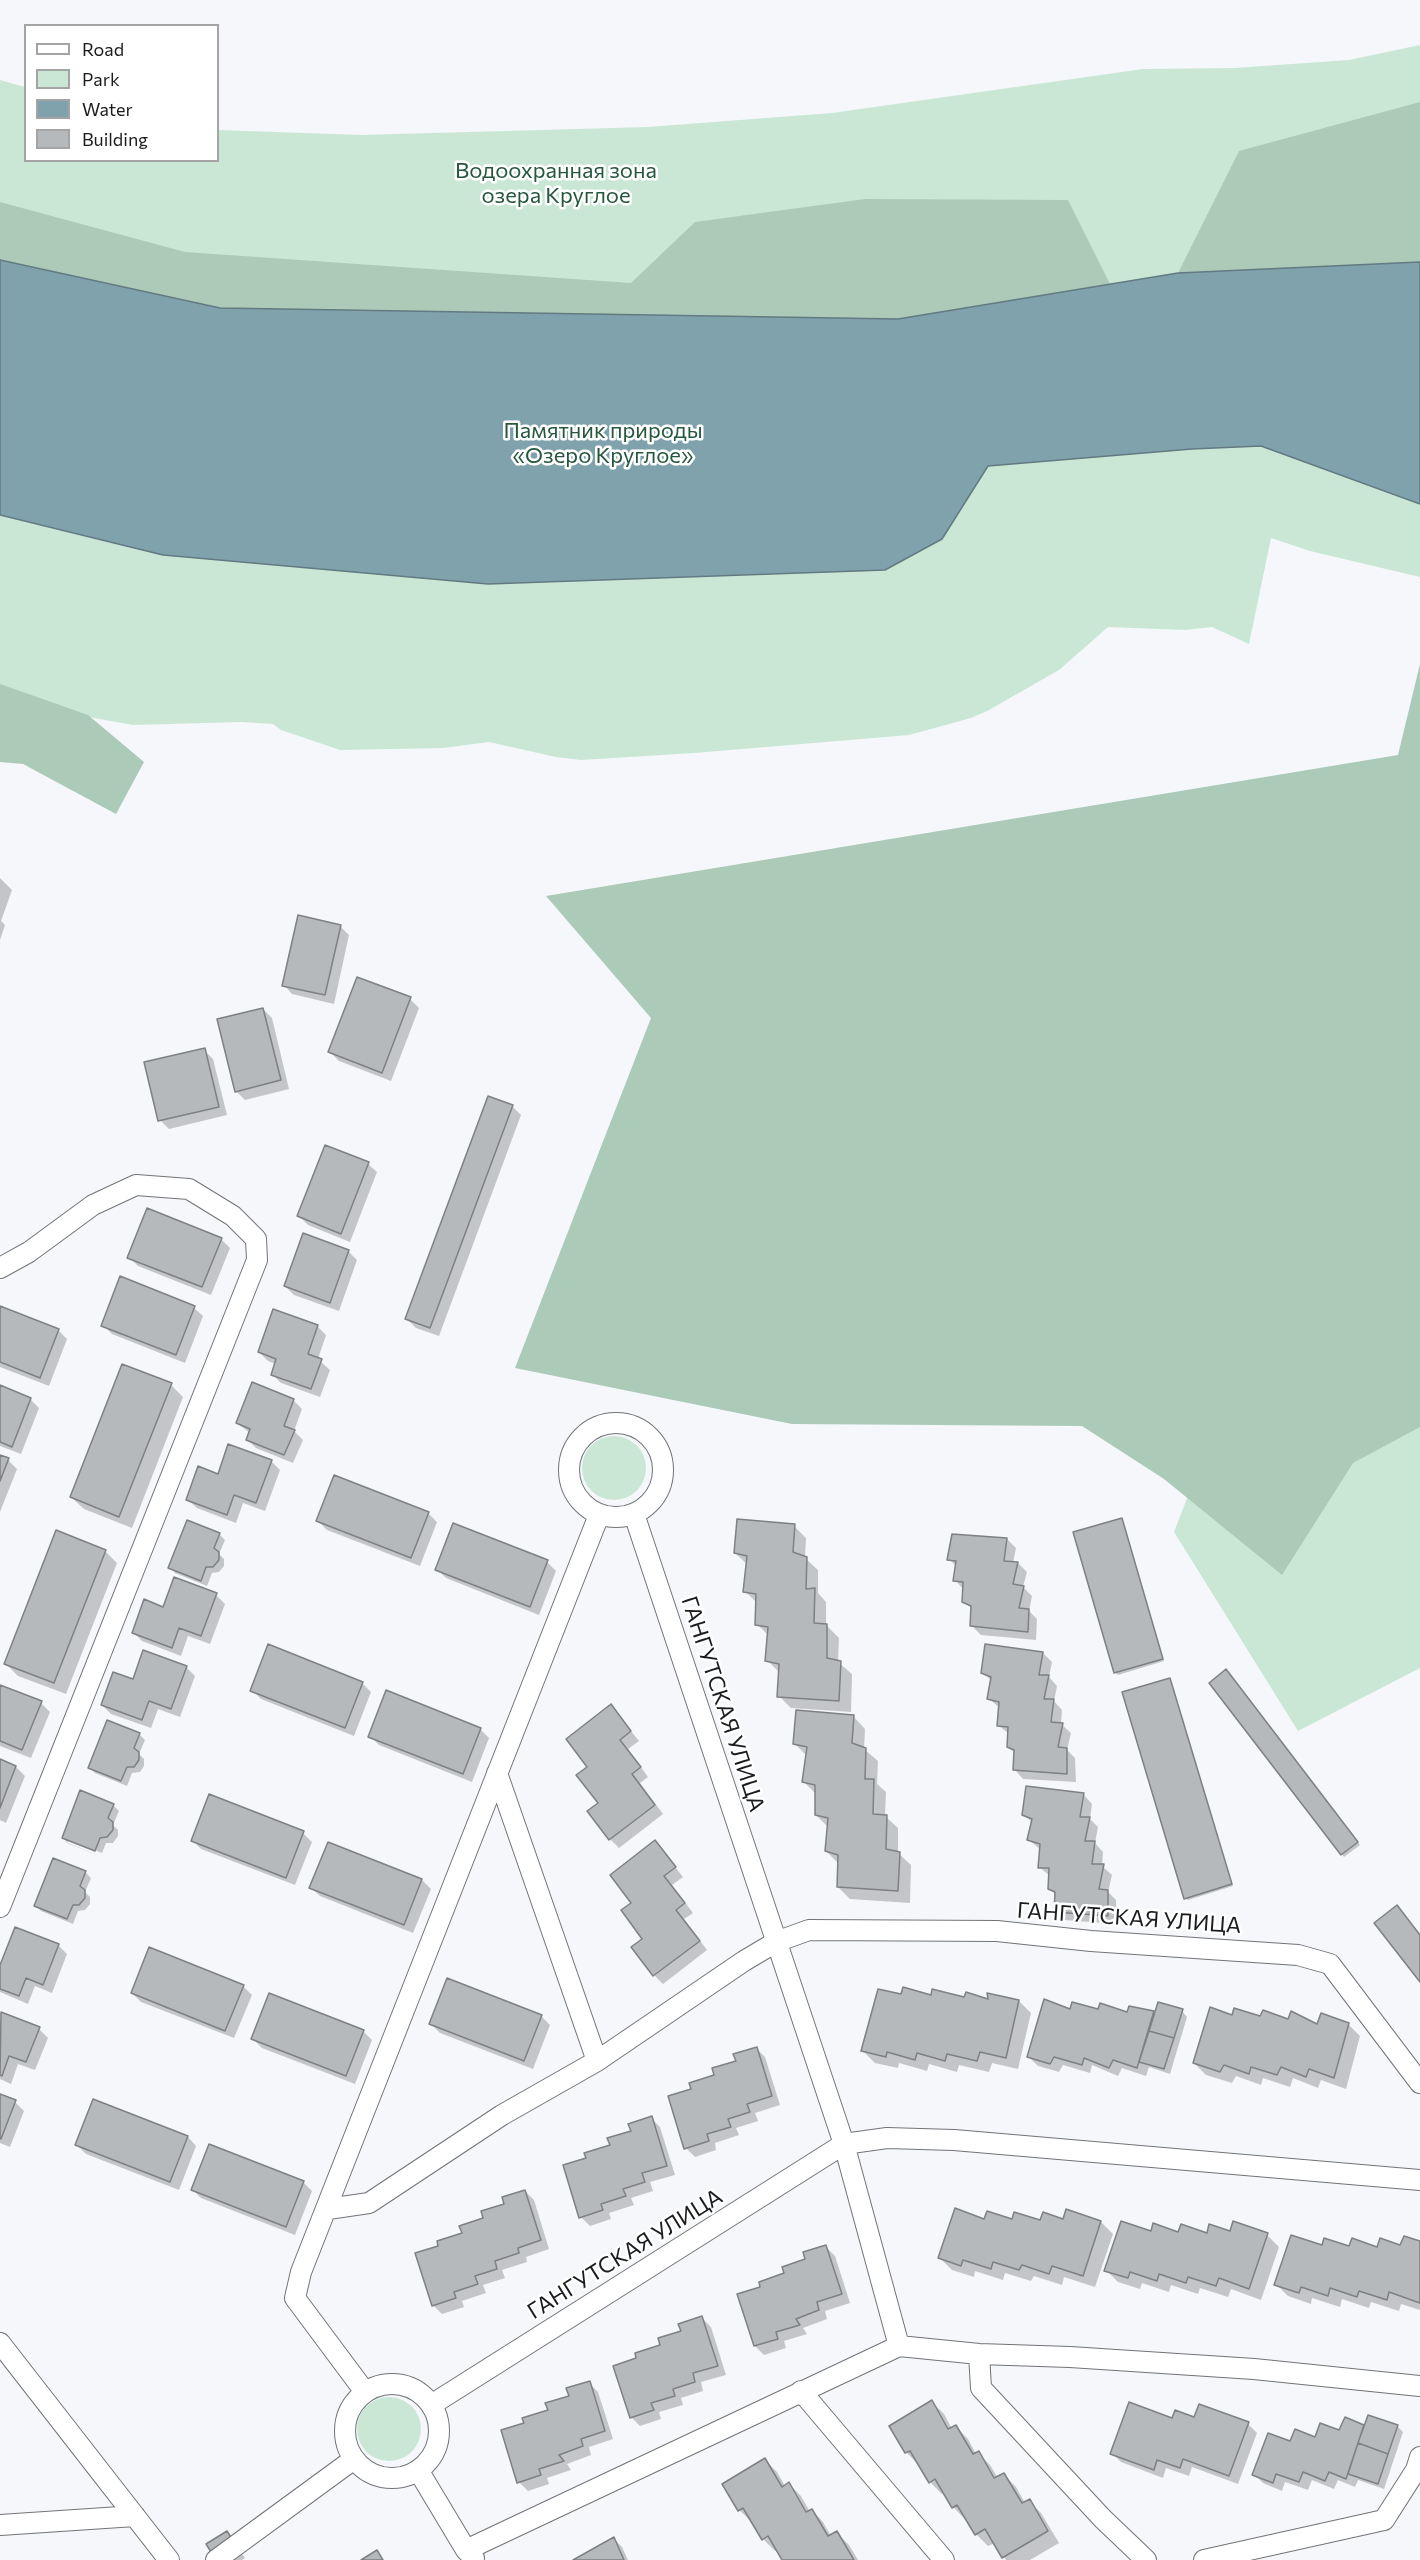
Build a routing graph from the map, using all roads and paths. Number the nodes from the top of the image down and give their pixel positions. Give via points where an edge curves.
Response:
1 (0, 1268) edge
2 (634, 1514) junction
3 (599, 1515) junction
4 (497, 1773) junction
5 (0, 1907) edge
6 (776, 1942) junction
7 (597, 2061) junction
8 (1420, 2083) edge
9 (844, 2144) junction
10 (1420, 2180) edge
11 (328, 2209) junction
12 (0, 2343) edge
13 (899, 2346) junction
14 (979, 2354) junction
15 (1420, 2386) edge
16 (801, 2391) junction
17 (365, 2392) junction
18 (432, 2405) junction
19 (1420, 2457) edge
20 (354, 2459) junction
21 (418, 2470) junction
22 (135, 2516) junction
23 (0, 2525) edge
24 (471, 2555) edge
25 (169, 2560) edge
26 (216, 2560) edge
27 (944, 2560) edge
28 (1146, 2560) edge
29 (1204, 2560) edge

1 - 5 street via 29,1252 93,1205 136,1185 189,1189 233,1216 256,1239 257,1260
2 - 3 street via 619,1518
2 - 3 street via 648,1506 657,1493 663,1463 648,1435 636,1426 620,1422 590,1430 578,1440 571,1454 570,1485 578,1499
2 - 6 street, ГАНГУТСКАЯ УЛИЦА
3 - 4 street
4 - 7 street
4 - 11 street
6 - 7 street, ГАНГУТСКАЯ УЛИЦА
6 - 8 street, ГАНГУТСКАЯ УЛИЦА via 809,1930 996,1931 1298,1955 1330,1964
6 - 9 street, ГАНГУТСКАЯ УЛИЦА
7 - 11 street, ГАНГУТСКАЯ УЛИЦА via 502,2115 369,2203
9 - 10 street, ГАНГУТСКАЯ УЛИЦА via 887,2138 954,2140
9 - 13 street, ГАНГУТСКАЯ УЛИЦА
9 - 18 street, ГАНГУТСКАЯ УЛИЦА
11 - 17 street via 301,2272 295,2298
12 - 22 street
13 - 14 street
13 - 16 street
14 - 15 street via 1254,2368
14 - 28 street via 981,2388
16 - 24 street
16 - 27 street
17 - 18 street via 378,2386 408,2386
17 - 20 street via 347,2416 347,2445
18 - 21 street via 439,2436 434,2451
19 - 29 street via 1384,2520
20 - 21 street via 380,2477 396,2478
20 - 26 street
21 - 24 street
22 - 23 street
22 - 25 street

